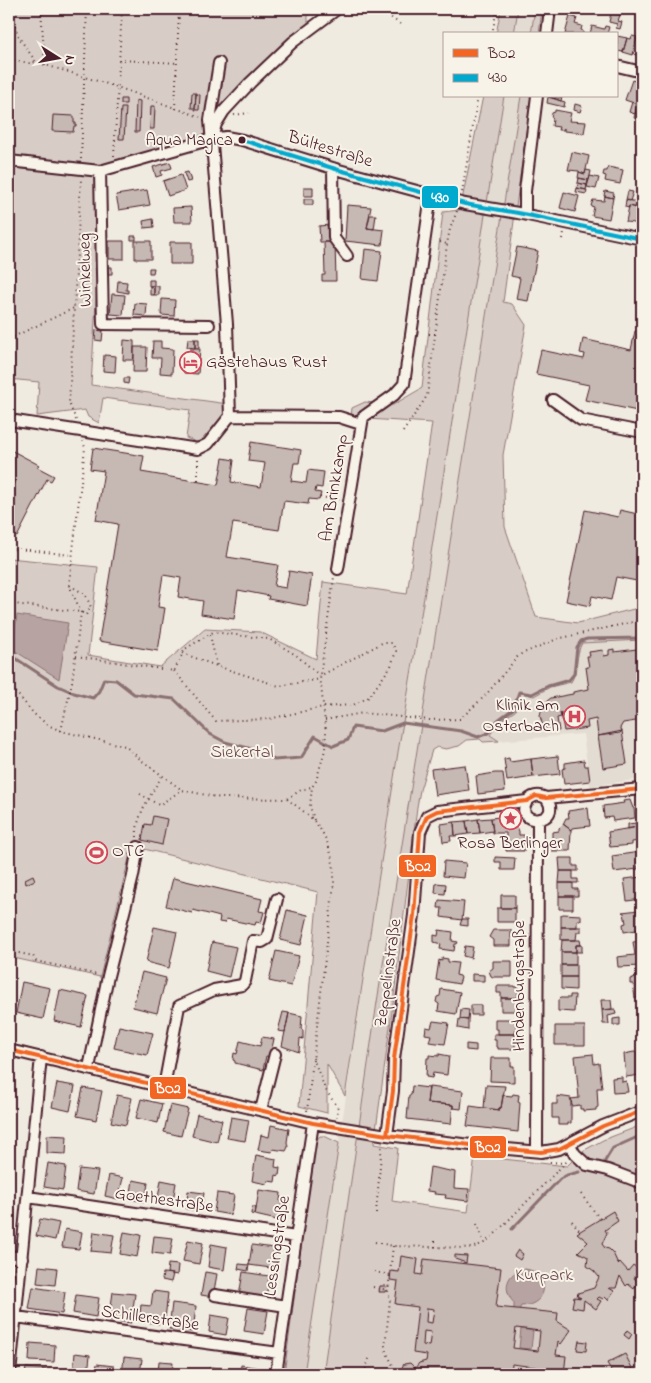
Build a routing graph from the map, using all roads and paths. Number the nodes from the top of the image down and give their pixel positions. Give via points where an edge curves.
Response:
1 (41, 9) edge
2 (87, 9) edge
3 (122, 9) edge
4 (179, 9) edge
5 (337, 9) edge
6 (379, 9) edge
7 (498, 9) edge
8 (550, 9) edge
9 (9, 12) edge
10 (400, 24) dead end
11 (492, 32) edge
12 (547, 32) edge
13 (9, 59) edge
14 (119, 60) junction
15 (36, 62) junction
16 (178, 63) junction
17 (219, 63) dead end
18 (45, 66) junction
19 (618, 66) edge
20 (642, 72) edge
21 (85, 76) junction
22 (118, 87) junction
23 (478, 98) edge
24 (538, 98) edge
25 (175, 109) junction
26 (210, 120) junction
27 (212, 139) junction
28 (114, 156) dead end
29 (9, 161) edge
30 (333, 168) junction
31 (81, 170) junction
32 (100, 171) junction
33 (431, 195) junction
34 (462, 204) junction
35 (522, 214) junction
36 (9, 238) edge
37 (15, 238) dead end
38 (642, 239) edge
39 (440, 242) dead end
40 (447, 244) junction
41 (346, 256) dead end
42 (74, 308) junction
43 (208, 325) dead end
44 (429, 334) dead end
45 (435, 334) junction
46 (9, 339) edge
47 (553, 400) dead end
48 (230, 416) junction
49 (9, 420) edge
50 (361, 424) junction
51 (80, 431) junction
52 (404, 432) dead end
53 (642, 432) edge
54 (198, 449) junction
55 (198, 482) dead end
56 (320, 497) dead end
57 (344, 500) dead end
58 (9, 549) edge
59 (72, 555) junction
60 (338, 569) dead end
61 (69, 585) junction
62 (81, 612) junction
63 (642, 620) edge
64 (9, 634) edge
65 (210, 634) junction
66 (182, 653) junction
67 (76, 656) junction
68 (217, 666) junction
69 (174, 671) junction
70 (321, 679) dead end
71 (9, 684) edge
72 (325, 720) dead end
73 (61, 731) junction
74 (326, 732) dead end
75 (162, 776) junction
76 (312, 787) junction
77 (642, 789) edge
78 (182, 790) junction
79 (140, 794) dead end
80 (546, 798) junction
81 (148, 799) junction
82 (287, 799) junction
83 (527, 801) junction
84 (314, 820) junction
85 (538, 821) junction
86 (138, 847) joint
87 (277, 899) dead end
88 (9, 951) edge
89 (108, 976) junction
90 (9, 1050) edge
91 (275, 1054) dead end
92 (41, 1057) junction
93 (313, 1057) junction
94 (89, 1068) junction
95 (164, 1087) junction
96 (261, 1110) junction
97 (308, 1111) dead end
98 (642, 1111) edge
99 (336, 1118) dead end
100 (313, 1123) junction
101 (382, 1137) junction
102 (570, 1145) junction
103 (539, 1151) junction
104 (565, 1164) dead end
105 (642, 1183) edge
106 (581, 1194) dead end
107 (28, 1197) junction
108 (376, 1213) dead end
109 (600, 1219) dead end
110 (572, 1222) dead end
111 (477, 1224) dead end
112 (580, 1231) dead end
113 (436, 1236) dead end
114 (296, 1237) junction
115 (375, 1242) dead end
116 (484, 1243) junction
117 (393, 1246) junction
118 (435, 1248) junction
119 (9, 1256) edge
120 (22, 1258) junction
121 (374, 1272) dead end
122 (390, 1275) junction
123 (373, 1287) dead end
124 (388, 1290) junction
125 (215, 1294) dead end
126 (286, 1306) junction
127 (16, 1317) junction
128 (279, 1354) junction
129 (370, 1356) dead end
130 (365, 1370) junction
131 (10, 1374) edge
132 (276, 1374) edge
133 (364, 1374) edge
134 (392, 1374) edge
135 (397, 1374) edge

1 - 18 path
2 - 21 path
3 - 14 path
4 - 16 path
5 - 27 street via 294,42 250,83 220,117
6 - 10 path
7 - 11 path
8 - 12 street
9 - 15 path via 20,39
13 - 15 path via 29,64
14 - 16 path
14 - 22 path
15 - 18 path
16 - 25 path
17 - 26 street
18 - 21 path
19 - 20 street
21 - 22 path
21 - 31 path
22 - 25 path
22 - 28 path
23 - 34 path
24 - 35 street
25 - 26 path
26 - 27 street
27 - 30 street, Bültestraße via 242,140
27 - 32 street, Bültestraße
27 - 48 street
29 - 31 street, Bültestraße
30 - 33 street, Bültestraße
30 - 41 street via 334,238
31 - 32 street, Bültestraße
31 - 42 path
32 - 43 street, Winkelweg via 103,324
33 - 34 street, Bültestraße
33 - 50 street via 404,384 363,417
34 - 35 street, Bültestraße
34 - 40 path
35 - 38 street, Bültestraße
36 - 37 path
39 - 40 path
40 - 45 path
42 - 46 path
42 - 51 path via 69,403
44 - 45 path
45 - 52 path via 427,396
47 - 53 street via 581,420
48 - 50 street, Am Brinkkamp via 339,417
48 - 54 street via 208,444
49 - 51 street
50 - 60 street, Am Brinkkamp
51 - 54 street
51 - 59 path via 85,448
54 - 55 path
56 - 57 path
58 - 59 path
59 - 61 path
61 - 62 path
61 - 62 path via 85,594 88,600 91,607 86,615
62 - 64 path via 14,604
62 - 67 path
63 - 72 path via 557,639 518,654 485,696 460,719 430,720 363,713
65 - 66 path
65 - 68 path
65 - 69 path via 268,639 296,655 320,676 382,643 392,643 396,651 391,666 369,697 353,705 323,707 268,719 216,721
66 - 68 path
66 - 69 path
67 - 69 path
67 - 73 path
68 - 70 path via 279,686
71 - 73 path via 34,714
73 - 75 path via 125,746
74 - 76 path via 325,750
75 - 78 path
75 - 81 path
76 - 82 path
76 - 84 path via 310,806
77 - 80 street
78 - 81 path via 160,805
78 - 82 path via 221,798
79 - 81 path
80 - 83 street via 537,795
80 - 85 street, Hindenburgstraße via 549,812
81 - 86 path via 136,830
82 - 84 path
83 - 85 street via 526,814
83 - 101 street, Zeppelinstraße via 438,811 427,816 420,832 414,915 394,1059 393,1091
84 - 93 path via 323,833 334,867 334,883
85 - 103 street, Hindenburgstraße
86 - 89 street
87 - 95 street via 268,939 253,942 242,985 214,990 179,1006
88 - 89 path via 32,956 36,961
89 - 94 street
90 - 92 street
91 - 96 street
92 - 94 street
92 - 107 street
93 - 97 path
93 - 99 path via 325,1089 338,1108
94 - 95 street
95 - 96 street
96 - 100 street
98 - 102 street via 603,1126
100 - 101 street
100 - 114 street, Lessingstraße
101 - 103 street
101 - 108 path
102 - 103 street
102 - 105 street via 587,1165
104 - 116 path
106 - 109 path
107 - 114 street, Goethestraße
107 - 120 street
110 - 112 path
111 - 116 path
113 - 118 path
114 - 126 street, Lessingstraße
115 - 117 path
116 - 118 path via 472,1248
117 - 118 path
117 - 122 path
119 - 120 street
120 - 127 street
121 - 122 path
122 - 124 path
123 - 124 path
124 - 135 path via 386,1351
125 - 126 street
126 - 128 street, Lessingstraße
127 - 128 street, Schillerstraße
127 - 131 street
128 - 132 street, Lessingstraße
129 - 130 path
130 - 133 path
130 - 134 path

